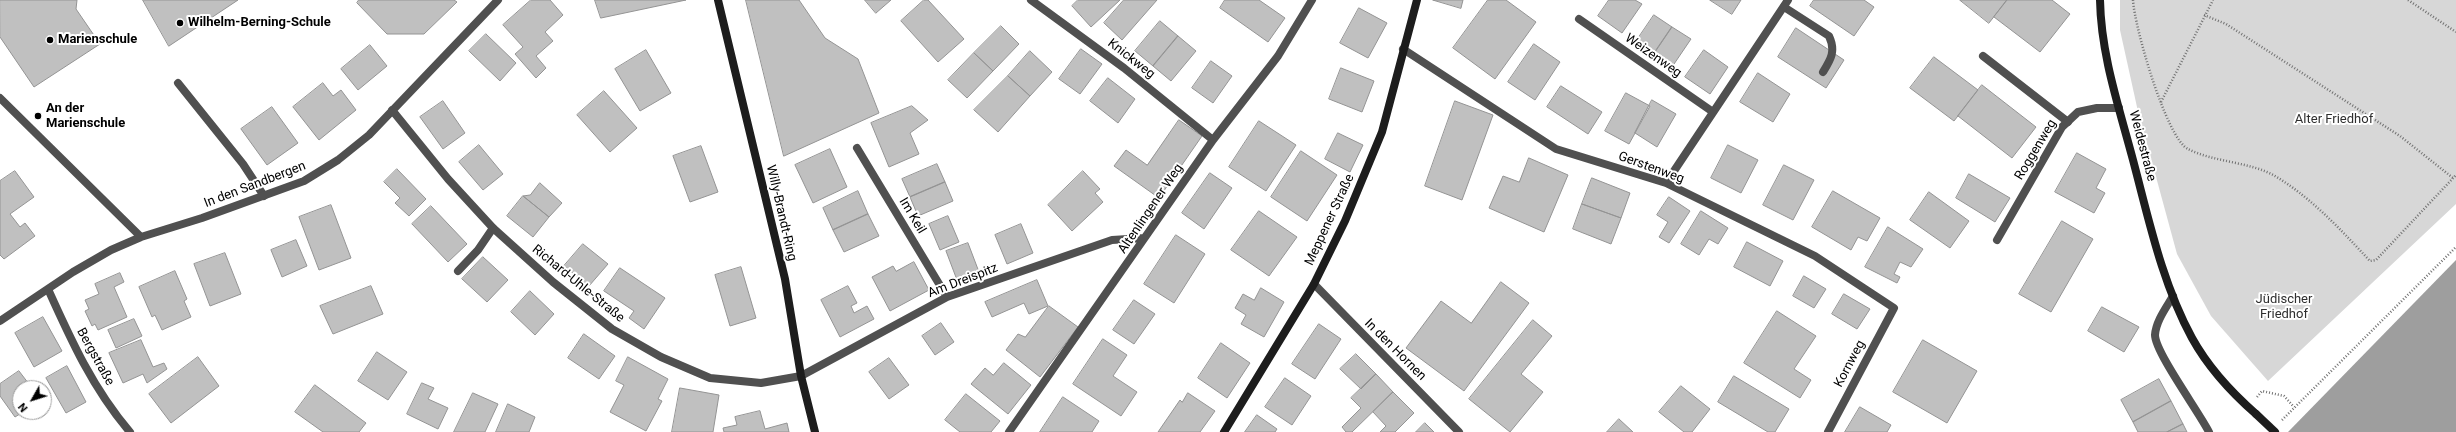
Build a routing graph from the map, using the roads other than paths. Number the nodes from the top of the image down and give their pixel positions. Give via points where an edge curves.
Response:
1 (498, 0) edge
2 (718, 0) edge
3 (1031, 0) edge
4 (1312, 0) edge
5 (1417, 0) edge
6 (2100, 0) edge
7 (1786, 3) edge
8 (1579, 19) dead end
9 (1403, 49) junction
10 (1983, 56) dead end
11 (1823, 72) dead end
12 (178, 83) dead end
13 (0, 98) edge
14 (2119, 108) junction
15 (392, 110) junction
16 (1713, 112) junction
17 (2068, 122) junction
18 (1213, 140) junction
19 (857, 148) dead end
20 (1666, 183) junction
21 (264, 196) junction
22 (493, 228) junction
23 (141, 237) junction
24 (1144, 238) junction
25 (1997, 240) dead end
26 (458, 271) dead end
27 (1314, 284) junction
28 (48, 288) junction
29 (2173, 296) junction
30 (947, 297) junction
31 (1894, 308) joint
32 (0, 321) edge
33 (801, 376) junction
34 (130, 432) edge
35 (815, 432) edge
36 (1009, 432) edge
37 (1224, 432) edge
38 (1459, 432) edge
39 (1828, 432) edge
40 (2209, 432) edge
41 (2275, 432) edge

1 - 15 street, In den Sandbergen
2 - 33 main road, Willy-Brandt-Ring via 785,279
3 - 18 street, Knickweg via 1124,68
4 - 18 street, Altenlingener Weg via 1278,56
5 - 9 main road, Meppener Straße
6 - 14 main road, Weidestraße via 2105,50
7 - 11 street via 1829,36 1833,57
7 - 16 street
8 - 16 street, Weizenweg
9 - 20 street, Gerstenweg via 1556,149
9 - 27 main road, Meppener Straße via 1382,132 1345,222
10 - 17 street
12 - 21 street via 243,164
13 - 23 street
14 - 17 street, Roggenweg via 2097,108 2078,112
14 - 29 main road, Weidestraße via 2157,250
15 - 21 street, In den Sandbergen via 368,135 338,160 304,180
15 - 22 street, Richard-Uhle-Straße via 448,179
16 - 20 street
17 - 25 street, Roggenweg via 2062,127
18 - 24 street, Altenlingener Weg
19 - 30 street, Im Keil
20 - 31 street, Gerstenweg via 1815,256
21 - 23 street, In den Sandbergen
22 - 26 street via 478,250
22 - 33 street, Richard-Uhle-Straße via 553,282 612,329 661,358 710,378 761,383
23 - 28 street, In den Sandbergen via 111,250
24 - 30 street, Am Dreispitz via 1112,240
24 - 36 street, Altenlingener Weg via 1121,275
27 - 37 main road, Meppener Straße
27 - 38 street, In den Hornen
28 - 32 street, In den Sandbergen
28 - 34 street, Bergstraße via 89,376
29 - 40 street via 2160,318 2155,336
29 - 41 main road, Weidestraße, bridge via 2192,338 2206,360
30 - 33 street, Am Dreispitz
31 - 39 street, Kornweg
33 - 35 main road, Willy-Brandt-Ring

